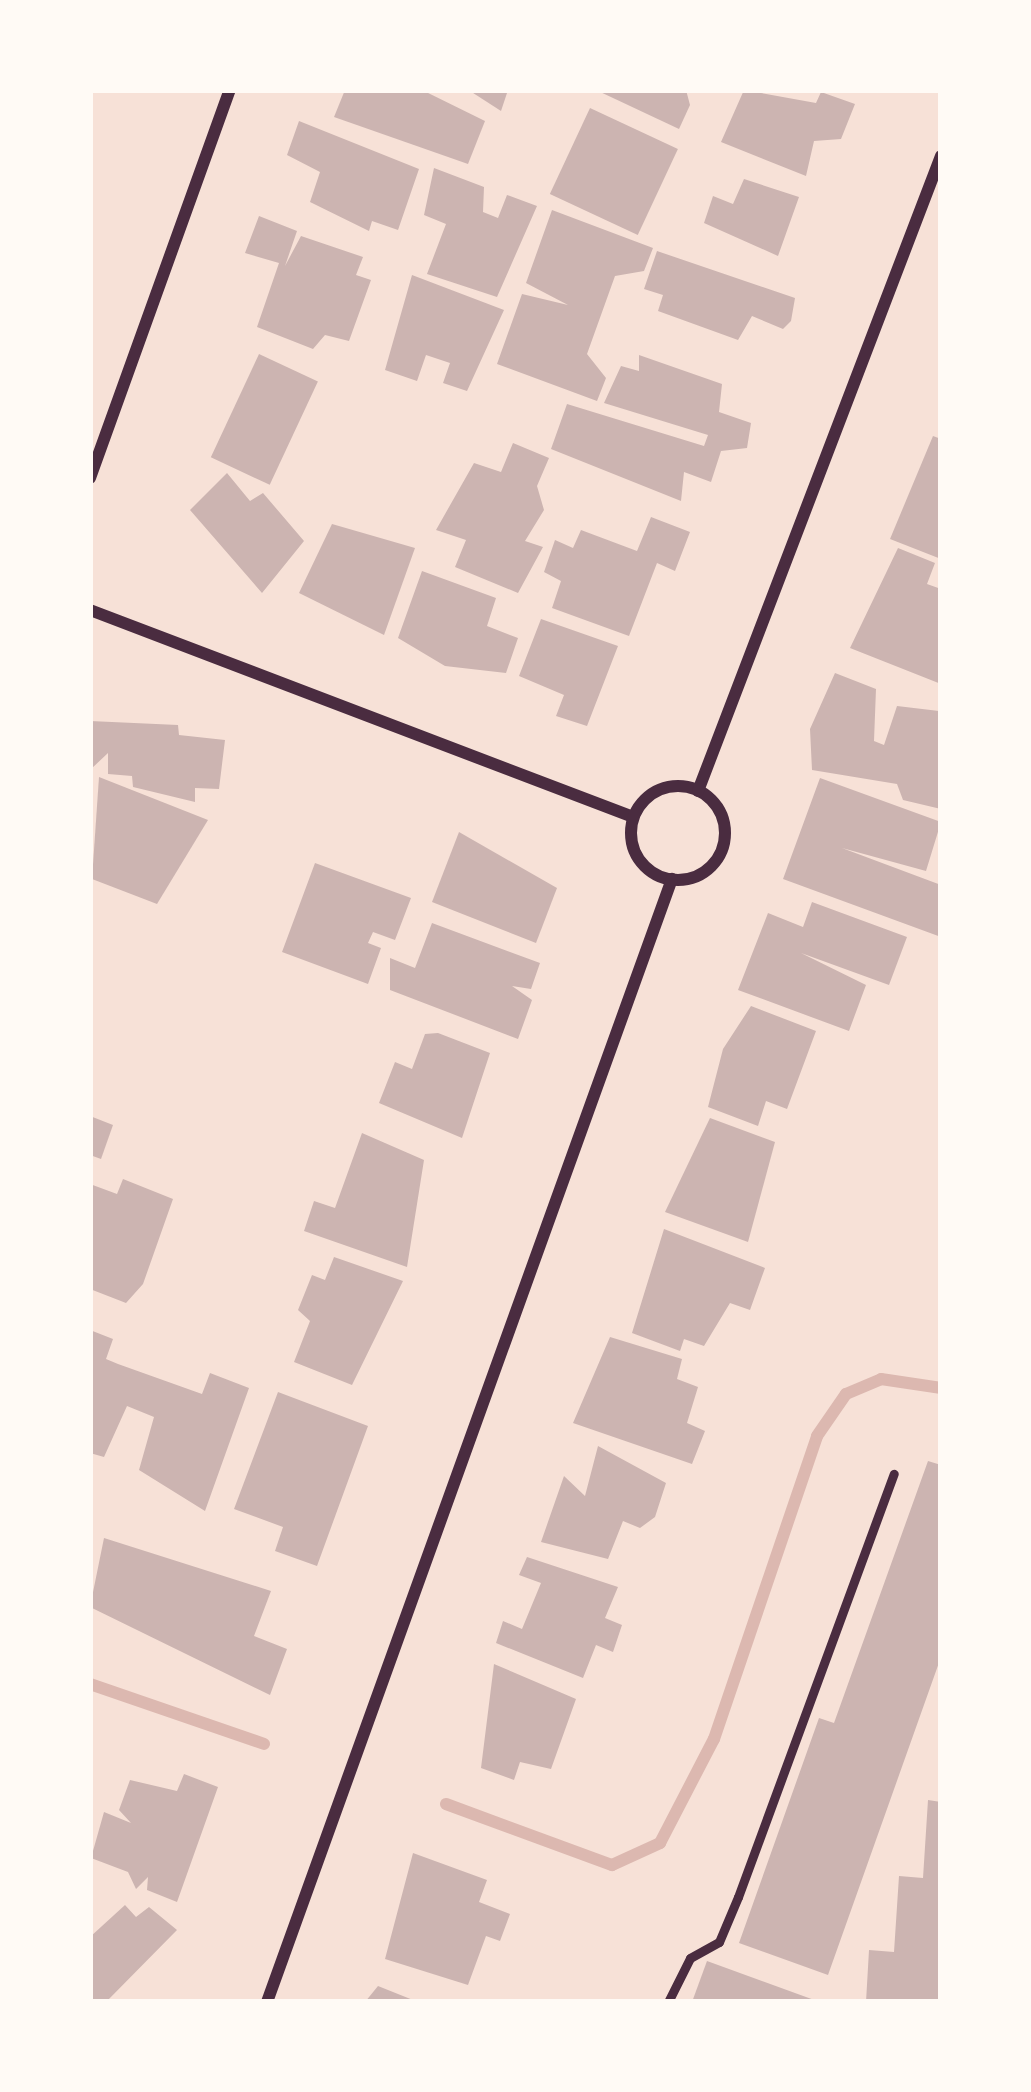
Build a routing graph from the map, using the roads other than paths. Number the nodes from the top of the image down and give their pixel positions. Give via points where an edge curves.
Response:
1 (230, 90) edge
2 (941, 156) edge
3 (90, 478) edge
4 (90, 610) edge
5 (698, 790) junction
6 (634, 818) junction
7 (672, 879) junction
8 (894, 1474) dead end
9 (266, 2002) edge
10 (668, 2002) edge

1 - 3 street
2 - 5 street
4 - 6 street
5 - 6 street via 667,787
5 - 7 street via 721,813 724,845 705,872
6 - 7 street via 638,857
7 - 9 street
8 - 10 lane via 719,1942 690,1958

